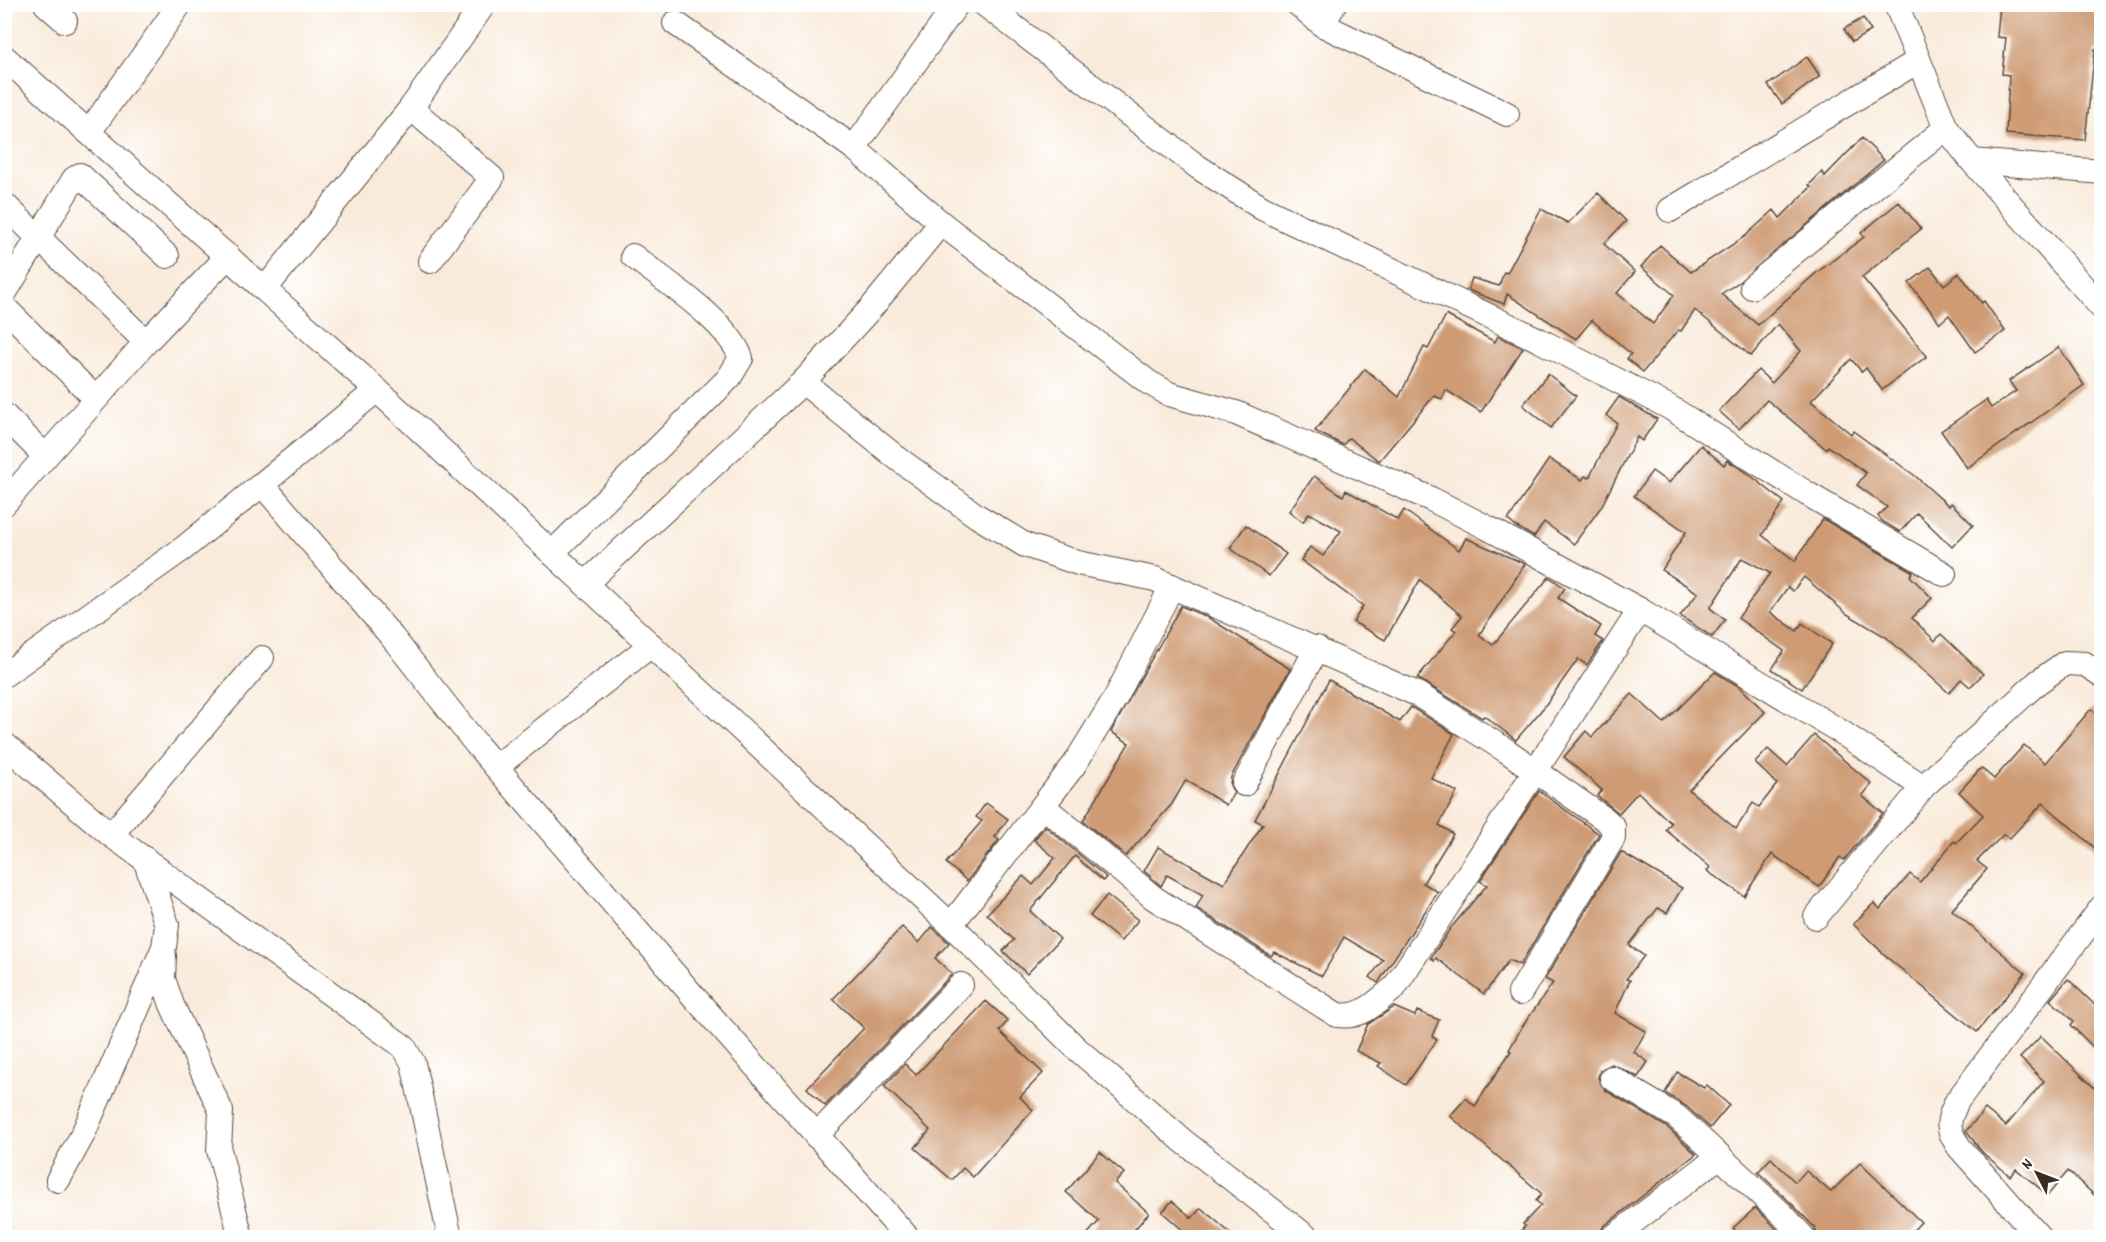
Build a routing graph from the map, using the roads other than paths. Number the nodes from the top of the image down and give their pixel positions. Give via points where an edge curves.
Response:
1 (46, 4) edge
2 (180, 4) edge
3 (484, 4) edge
4 (957, 4) edge
5 (984, 4) edge
6 (1298, 4) edge
7 (1896, 4) edge
8 (1328, 15) edge
9 (65, 21) dead end
10 (675, 23) dead end
11 (4, 57) edge
12 (1918, 61) junction
13 (411, 108) junction
14 (1507, 114) dead end
15 (1947, 128) junction
16 (89, 132) junction
17 (854, 148) junction
18 (1972, 161) junction
19 (2102, 172) edge
20 (4, 204) edge
21 (1670, 210) dead end
22 (940, 223) junction
23 (39, 237) junction
24 (167, 256) dead end
25 (228, 256) junction
26 (633, 256) dead end
27 (430, 261) dead end
28 (1752, 287) dead end
29 (265, 289) junction
30 (4, 294) edge
31 (4, 307) edge
32 (2102, 308) edge
33 (146, 342) junction
34 (803, 382) junction
35 (377, 390) junction
36 (88, 391) dead end
37 (4, 415) edge
38 (38, 449) dead end
39 (262, 484) junction
40 (4, 504) edge
41 (552, 553) junction
42 (1944, 574) dead end
43 (585, 584) junction
44 (1172, 586) junction
45 (1640, 610) junction
46 (651, 645) junction
47 (1317, 648) junction
48 (262, 658) dead end
49 (4, 675) edge
50 (2102, 675) edge
51 (4, 744) edge
52 (496, 767) junction
53 (1535, 771) junction
54 (1244, 784) dead end
55 (1923, 787) junction
56 (1043, 806) junction
57 (111, 835) junction
58 (145, 859) junction
59 (2102, 907) edge
60 (1816, 917) dead end
61 (951, 925) junction
62 (164, 947) junction
63 (961, 985) dead end
64 (1520, 993) dead end
65 (1612, 1078) dead end
66 (816, 1136) junction
67 (1720, 1156) junction
68 (58, 1180) dead end
69 (241, 1238) edge
70 (450, 1238) edge
71 (908, 1238) edge
72 (1308, 1238) edge
73 (1612, 1238) edge
74 (1804, 1238) edge
75 (2040, 1238) edge

1 - 9 street
2 - 16 street
3 - 13 street
4 - 17 street
5 - 42 street via 1198,167 1262,208 1539,340 1669,407
6 - 8 street
7 - 12 street
8 - 14 street
10 - 17 street
11 - 16 street
12 - 15 street
12 - 21 street
13 - 27 street via 492,178
13 - 29 street
15 - 18 street
15 - 28 street
16 - 25 street
17 - 22 street
18 - 19 street
18 - 32 street
20 - 23 street
22 - 34 street via 872,307
22 - 45 street via 1072,327 1169,394 1236,413 1431,499
23 - 24 street via 80,175
23 - 30 street
23 - 33 street
25 - 29 street
25 - 33 street
26 - 41 street via 723,328 741,358 729,378
29 - 35 street
31 - 36 street
33 - 40 street
34 - 43 street
34 - 44 street via 897,458 1025,545 1078,563
35 - 39 street
35 - 41 street
37 - 38 street
39 - 49 street via 184,548
39 - 52 street
41 - 43 street
43 - 46 street
44 - 47 street
44 - 56 street via 1116,697
45 - 53 street
45 - 55 street via 1838,730
46 - 52 street
46 - 61 street
47 - 53 street via 1417,694
47 - 54 street
48 - 57 street
50 - 55 street via 2085,664 2065,663 2038,682
51 - 57 street
52 - 66 street
53 - 56 street via 1394,988 1364,1013 1350,1017 1337,1016 1154,898
53 - 64 street via 1606,820 1613,827 1613,838
55 - 60 street
56 - 61 street
57 - 58 street
58 - 62 street via 167,925
58 - 70 street via 404,1047 413,1063
59 - 75 street via 1957,1101 1950,1117 1948,1131 1959,1147
61 - 72 street via 1077,1048 1183,1141
62 - 68 street via 83,1134
62 - 69 street via 163,979 221,1111 219,1150
63 - 66 street
65 - 67 street via 1677,1117
66 - 71 street
67 - 73 street
67 - 74 street

